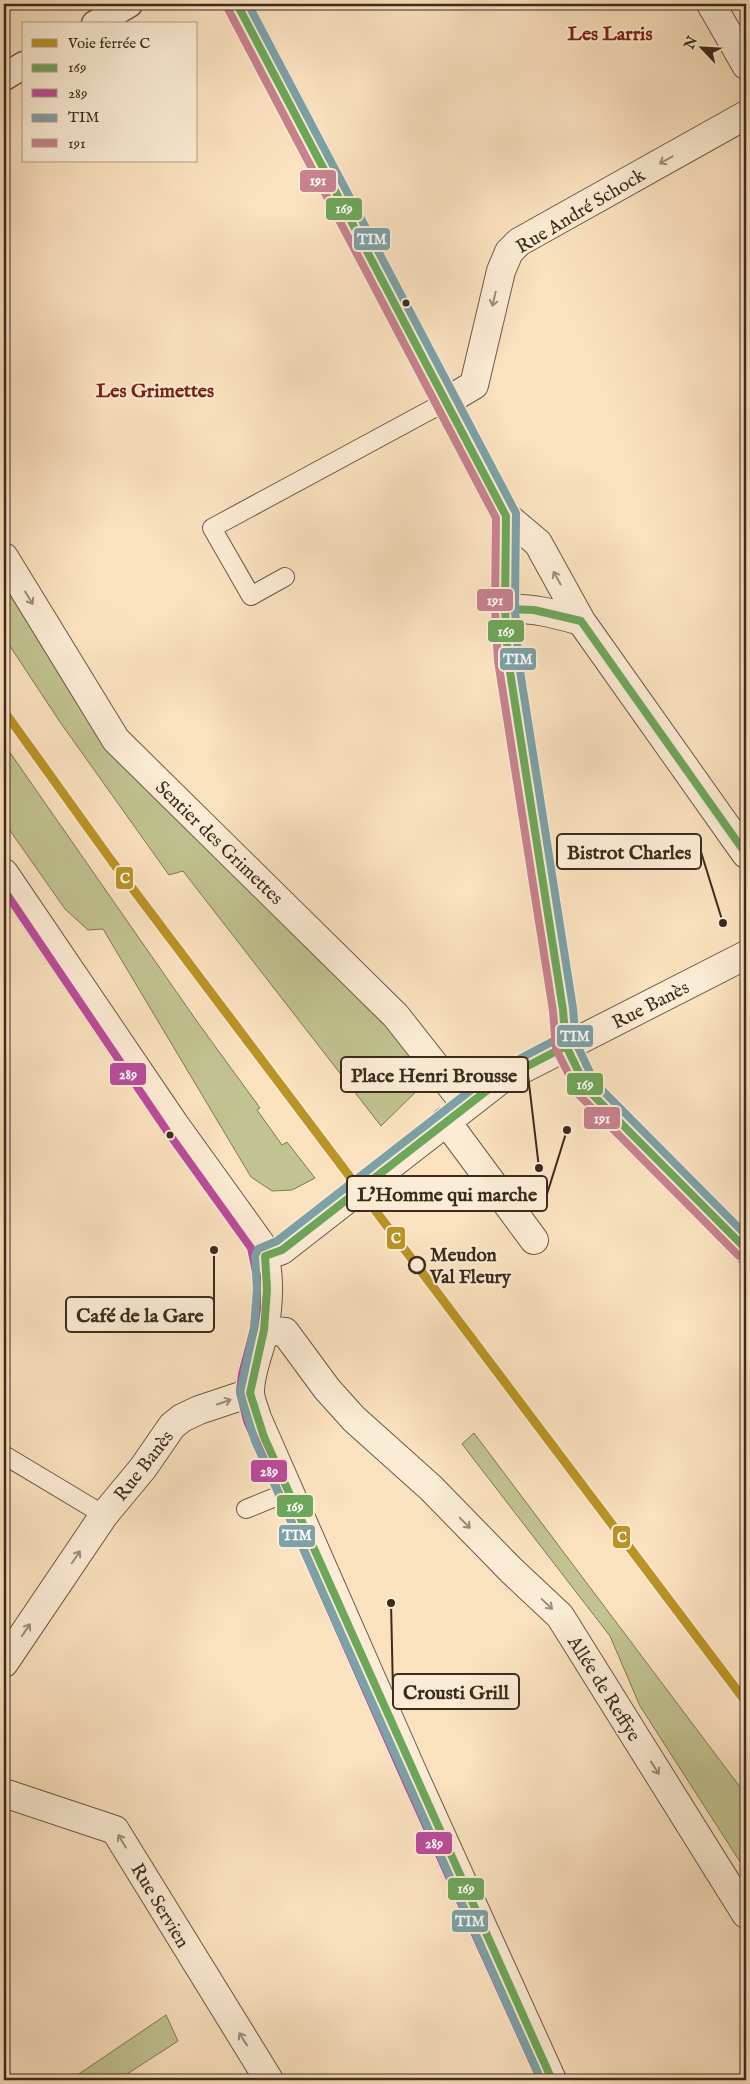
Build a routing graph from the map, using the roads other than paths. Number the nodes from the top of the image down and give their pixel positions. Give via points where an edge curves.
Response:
1 (129, 4) edge
2 (237, 4) edge
3 (711, 4) edge
4 (98, 22) edge
5 (22, 66) edge
6 (746, 66) edge
7 (4, 76) edge
8 (746, 115) edge
9 (447, 401) junction
10 (506, 516) junction
11 (4, 557) edge
12 (285, 577) dead end
13 (505, 609) junction
14 (581, 621) junction
15 (746, 854) edge
16 (4, 873) edge
17 (746, 955) edge
18 (566, 1046) junction
19 (456, 1113) junction
20 (534, 1240) dead end
21 (746, 1248) edge
22 (266, 1256) junction
23 (264, 1330) junction
24 (250, 1393) junction
25 (4, 1454) edge
26 (288, 1492) junction
27 (246, 1509) dead end
28 (104, 1515) junction
29 (4, 1663) edge
30 (4, 1793) edge
31 (746, 1914) edge
32 (268, 2080) edge
33 (552, 2080) edge

1 - 4 street
2 - 9 street
3 - 6 street
5 - 7 street
8 -> 9 street, Rue André Schock via 519,242 509,252 501,271 474,385
9 - 10 street
9 - 12 lane via 212,528 251,596
10 - 13 street
14 -> 10 street via 538,543
11 -> 19 street, Sentier des Grimettes via 116,740 396,1016
13 - 14 street via 548,611
13 - 18 street via 508,659
14 - 15 street
16 - 22 street via 175,1124 249,1226
17 - 18 street, Rue Banès
18 - 19 street, Rue Banès via 499,1081
18 - 21 street via 587,1088
19 - 20 street, Sentier des Grimettes
19 - 22 street, Rue Banès via 282,1250
22 - 23 street
23 - 24 street
23 -> 31 street, Allée de Reffye via 285,1332 327,1389 354,1419 430,1488 560,1616
24 - 26 street via 264,1437
28 -> 24 street, Rue Banès via 148,1471 172,1426 182,1418
25 - 28 lane
26 - 27 lane
26 - 33 street
29 -> 28 street, Rue Banès
32 -> 30 street, Rue Servien via 115,1830

